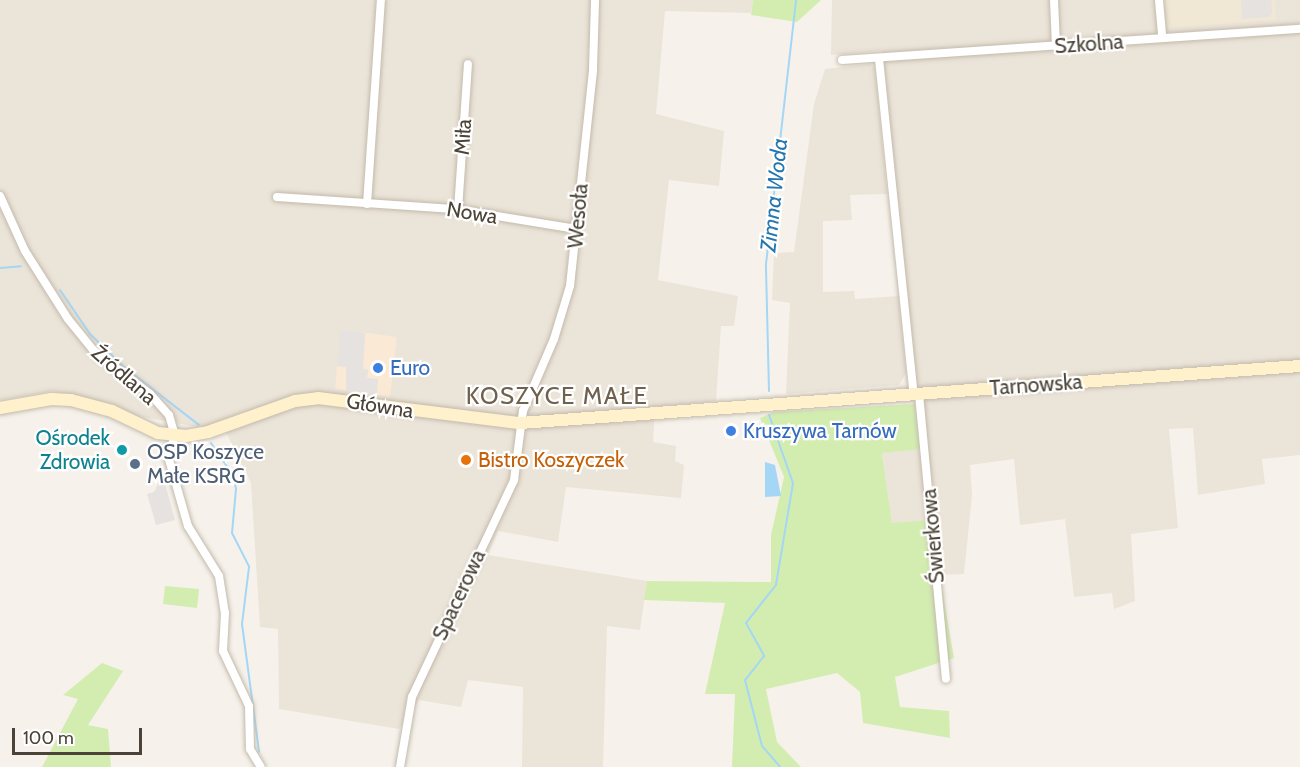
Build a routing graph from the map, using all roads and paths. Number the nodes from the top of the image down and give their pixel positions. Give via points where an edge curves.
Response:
1 (381, 0) edge
2 (595, 0) edge
3 (1054, 0) edge
4 (1160, 0) edge
5 (1300, 28) edge
6 (1162, 39) junction
7 (1056, 46) junction
8 (879, 58) junction
9 (842, 60) dead end
10 (468, 64) dead end
11 (0, 196) edge
12 (277, 197) dead end
13 (367, 204) junction
14 (458, 210) junction
15 (576, 229) junction
16 (1300, 366) edge
17 (916, 394) junction
18 (771, 405) joint
19 (0, 408) edge
20 (520, 423) junction
21 (175, 436) junction
22 (946, 679) dead end
23 (261, 767) edge
24 (400, 767) edge

1 - 13 street
2 - 15 street, Wesoła via 593,69
3 - 7 street
4 - 6 street
5 - 6 street, Szkolna
6 - 7 street, Szkolna
7 - 8 street, Szkolna
8 - 9 street, Szkolna
8 - 17 street
10 - 14 street, Miła
11 - 21 street, Źródlana via 25,251 68,319 93,350 150,394 169,415
12 - 13 street, Nowa
13 - 14 street, Nowa
14 - 15 street, Nowa
15 - 20 street, Wesoła via 570,286 554,339
16 - 17 street, Tarnowska
17 - 18 street, Tarnowska
17 - 22 street, Świerkowa
18 - 20 street, Główna
19 - 21 street, Główna via 51,399 71,400
20 - 21 street, Główna via 318,398 295,401 208,432
20 - 24 street, Spacerowa via 513,480 412,697
21 - 23 street via 168,456 188,526 219,576 225,614 223,651 249,706 250,749

